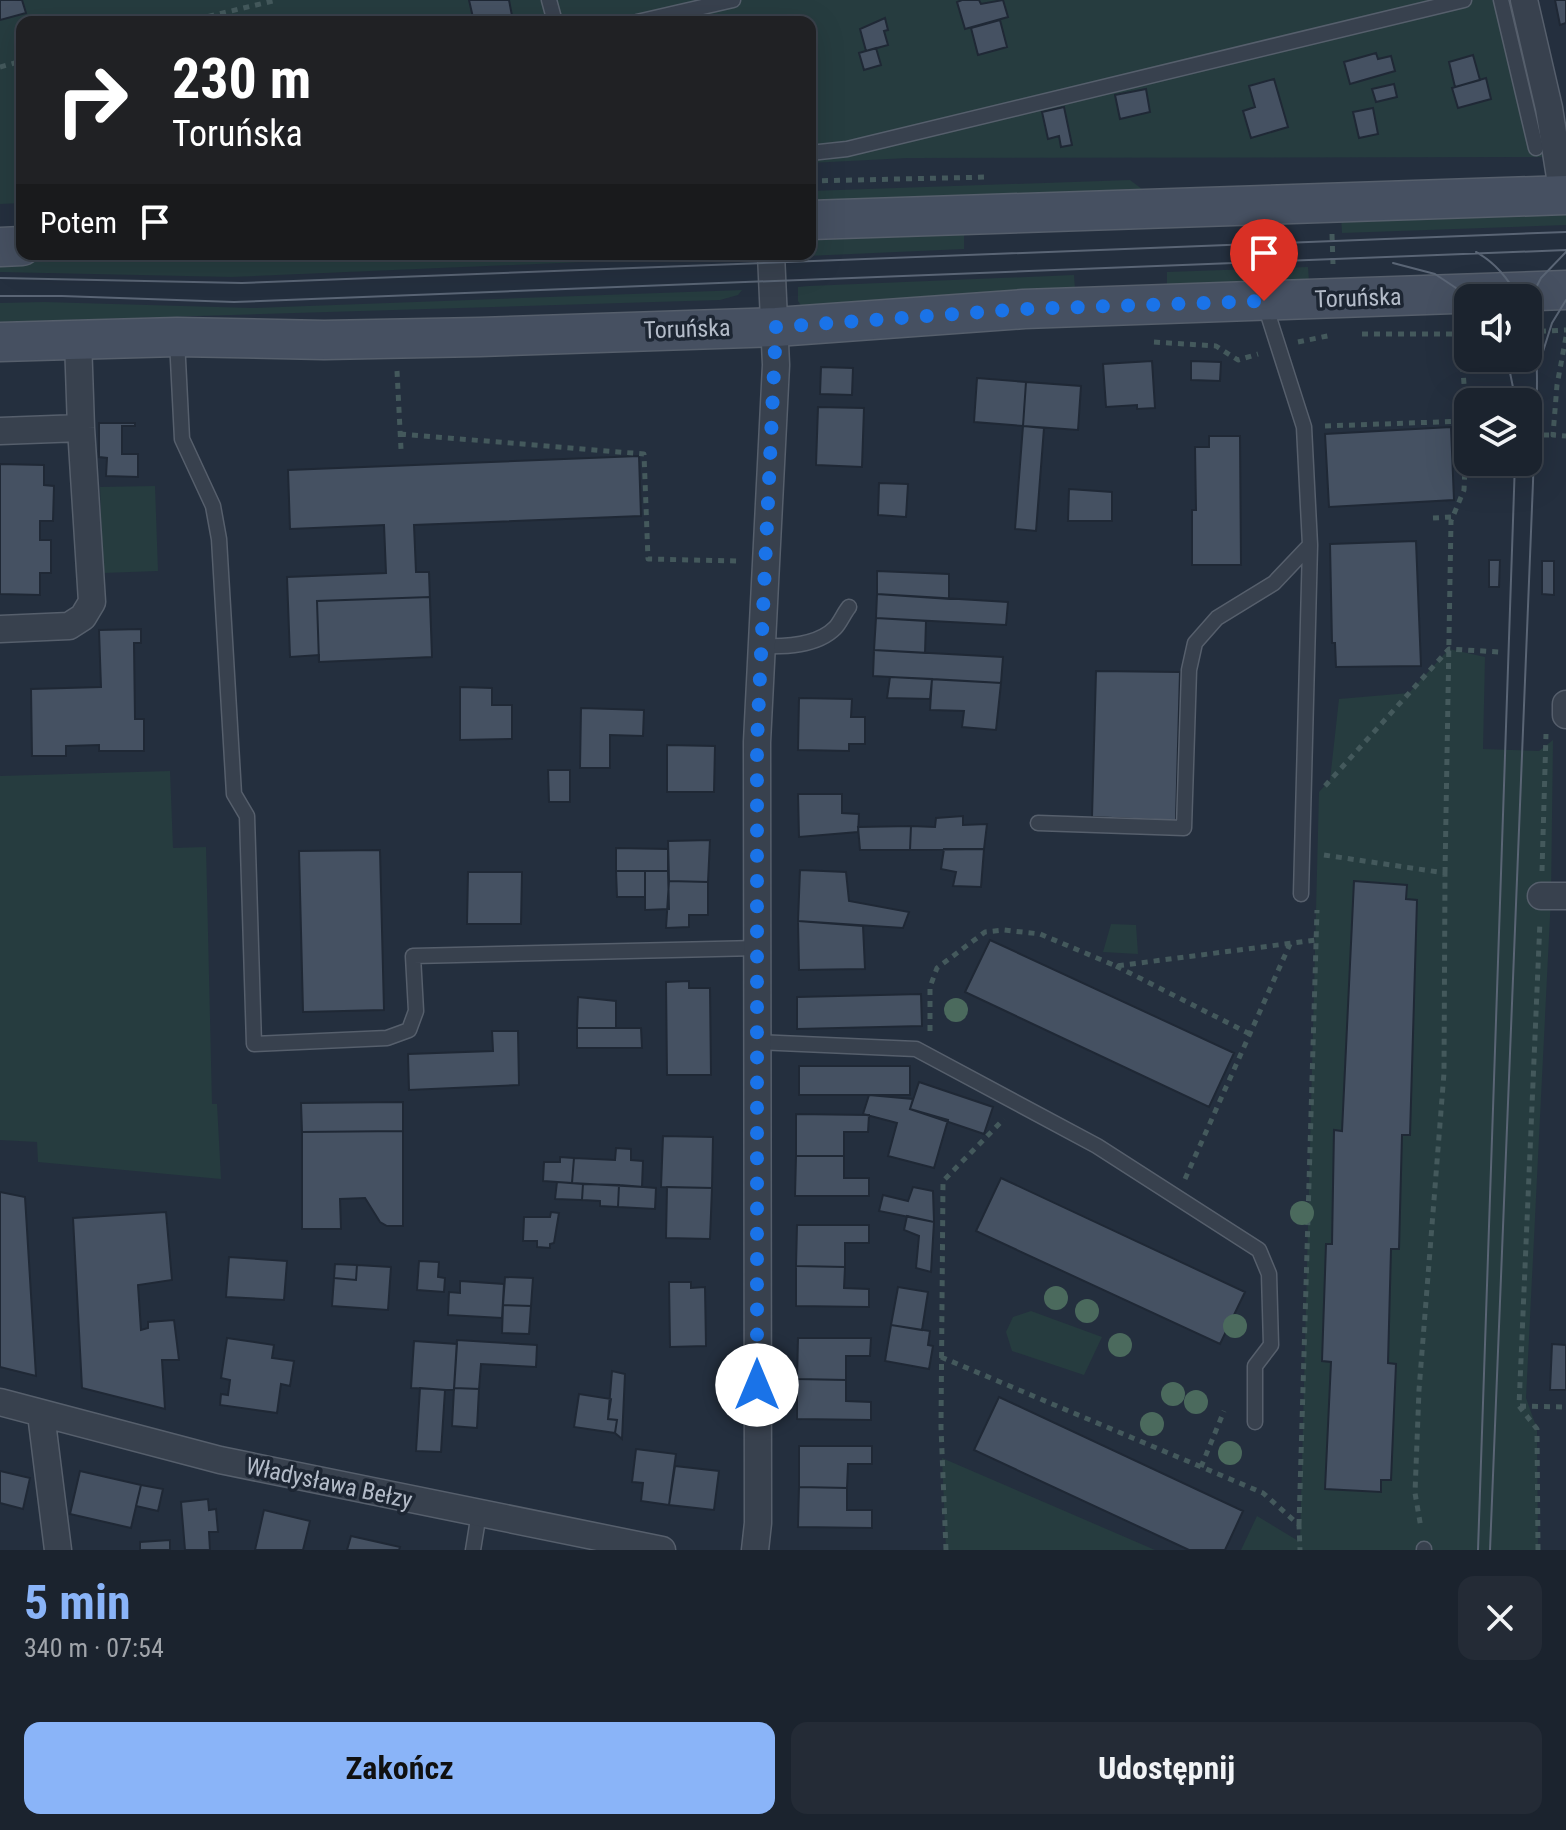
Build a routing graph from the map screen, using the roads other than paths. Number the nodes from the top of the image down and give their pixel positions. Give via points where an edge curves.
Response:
1 (733, 0) edge
2 (1464, 0) edge
3 (1501, 0) edge
4 (1524, 0) edge
5 (663, 16) edge
6 (1536, 148) dead end
7 (816, 152) edge
8 (1564, 196) edge
9 (816, 220) edge
10 (771, 260) edge
11 (1566, 290) edge
12 (1264, 301) junction
13 (776, 327) junction
14 (177, 337) junction
15 (78, 340) junction
16 (0, 342) edge
17 (81, 428) junction
18 (0, 431) edge
19 (1310, 545) junction
20 (849, 607) dead end
21 (0, 629) edge
22 (761, 646) junction
23 (1566, 704) edge
24 (1566, 715) edge
25 (1038, 823) dead end
26 (1301, 894) dead end
27 (758, 948) junction
28 (758, 1042) junction
29 (0, 1402) edge
30 (41, 1414) junction
31 (1255, 1422) dead end
32 (479, 1513) junction
33 (58, 1550) edge
34 (473, 1550) edge
35 (662, 1550) edge
36 (755, 1550) edge

1 - 5 lane
2 - 7 lane
3 - 6 lane
4 - 8 street
8 - 9 main road
10 - 13 street
11 - 12 main road, Toruńska
12 - 13 main road, Toruńska via 1024,309
12 - 19 lane via 1304,427
13 - 14 main road, Toruńska via 451,338
13 - 22 street
14 - 15 main road, Toruńska
14 - 27 lane via 182,439 213,506 219,539 234,794 247,816 254,1044 387,1038 409,1030 416,1011 413,956
15 - 16 main road, Toruńska
15 - 17 street
17 - 18 street
17 - 21 street via 92,602 69,626
19 - 25 lane via 1274,583 1217,618 1195,643 1189,670 1184,828
19 - 26 lane
20 - 22 lane via 834,629 813,641
22 - 27 street
23 - 24 street
27 - 28 street
28 - 31 lane via 916,1049 1097,1146 1259,1250 1269,1274 1271,1345 1255,1366
28 - 36 street
29 - 30 street, Władysława Bełzy
30 - 32 street, Władysława Bełzy via 220,1460
30 - 33 street
32 - 34 lane
32 - 35 street, Władysława Bełzy

